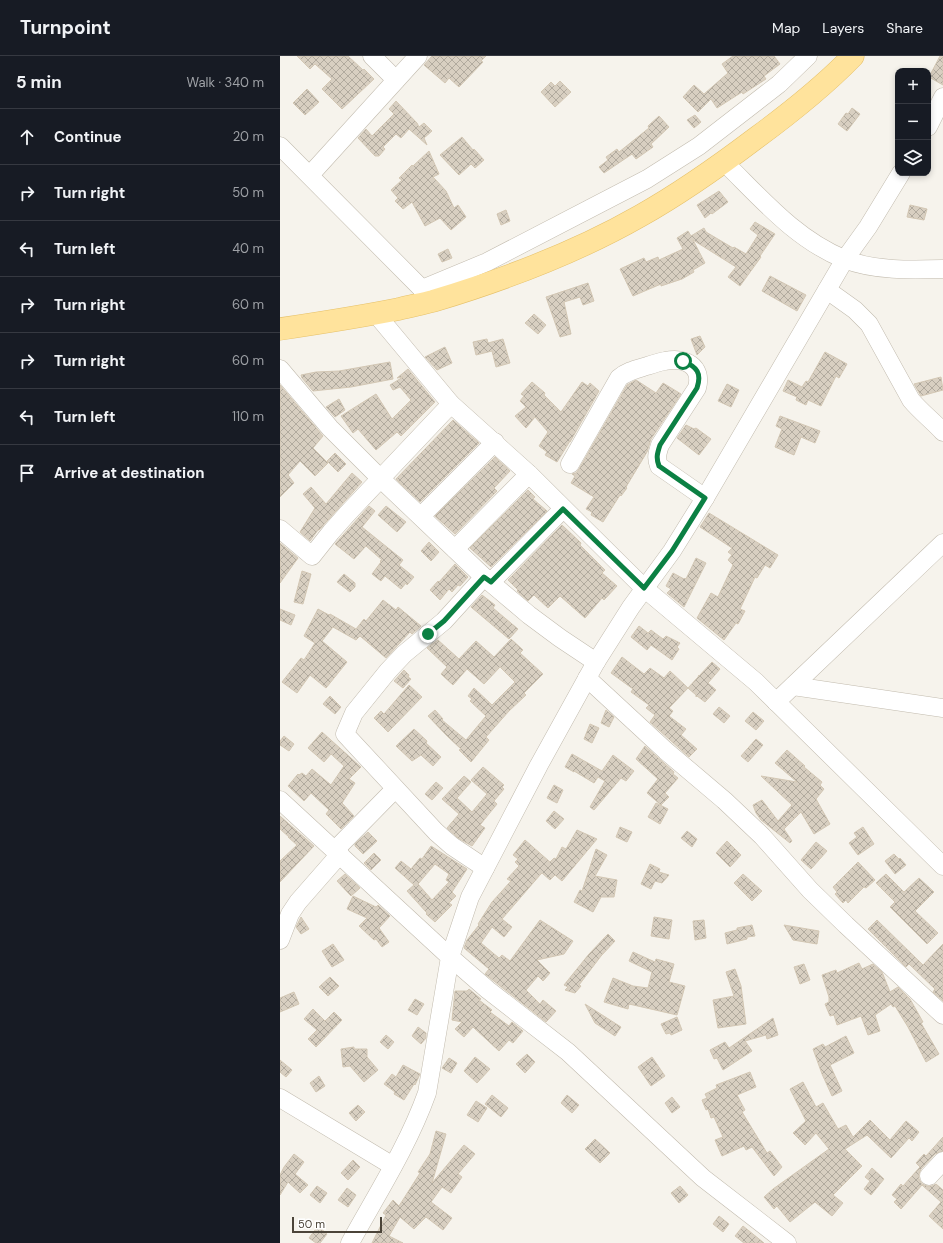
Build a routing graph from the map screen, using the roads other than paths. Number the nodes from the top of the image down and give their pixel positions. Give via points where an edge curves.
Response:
1 (372, 56) edge
2 (418, 56) edge
3 (808, 56) edge
4 (853, 56) edge
5 (396, 80) junction
6 (943, 97) edge
7 (931, 121) edge
8 (280, 146) edge
9 (724, 162) junction
10 (310, 175) junction
11 (899, 176) edge
12 (845, 259) junction
13 (943, 269) edge
14 (827, 290) junction
15 (427, 295) junction
16 (376, 314) junction
17 (280, 329) edge
18 (280, 369) edge
19 (451, 404) junction
20 (943, 432) edge
21 (495, 442) junction
22 (570, 464) dead end
23 (529, 474) junction
24 (381, 479) junction
25 (705, 498) junction
26 (563, 509) junction
27 (420, 516) junction
28 (280, 529) edge
29 (943, 543) edge
30 (455, 549) junction
31 (488, 579) junction
32 (644, 588) junction
33 (596, 662) junction
34 (587, 678) junction
35 (793, 686) junction
36 (776, 702) junction
37 (943, 708) edge
38 (396, 789) junction
39 (280, 800) edge
40 (337, 852) junction
41 (943, 866) edge
42 (485, 868) junction
43 (280, 940) edge
44 (450, 957) junction
45 (943, 1015) edge
46 (280, 1098) edge
47 (943, 1161) edge
48 (393, 1166) junction
49 (929, 1176) dead end
50 (350, 1243) edge
51 (787, 1243) edge

1 - 5 street
2 - 5 street
3 - 15 street via 778,84 700,146 647,179
4 - 9 main road via 784,117
5 - 10 street
6 - 7 street
8 - 10 street
9 - 12 street via 778,216 800,234 820,248
9 - 15 main road via 640,216 544,263 492,282
10 - 15 street
11 - 12 street
12 - 13 street via 872,266 907,270
12 - 14 street
14 - 20 street via 869,324 911,400
14 - 25 street
15 - 16 main road
16 - 17 main road
16 - 19 street
18 - 24 street via 330,428
19 - 21 street
19 - 24 street
21 - 23 street
21 - 27 street
22 - 25 street via 619,378 625,373 666,360 683,361 692,365 700,380 660,445 656,459 659,466
23 - 26 street
23 - 30 street
24 - 27 street
24 - 28 street via 312,556
25 - 32 street via 672,551
26 - 31 street
26 - 32 street
27 - 30 street
29 - 35 street
30 - 31 street
31 - 33 street via 529,615
31 - 38 street via 444,621 404,654 354,713 345,734
32 - 33 street
32 - 36 street via 756,682
33 - 34 street
34 - 42 street
34 - 45 street via 724,800 762,836 810,890
35 - 36 street
35 - 37 street
36 - 41 street
38 - 40 street
38 - 42 street via 444,840
39 - 40 street
40 - 43 street via 290,914
40 - 44 street
42 - 44 street via 470,897
44 - 48 street via 427,1093 412,1131
44 - 51 street via 568,1052 703,1178
46 - 48 street
47 - 49 street
48 - 50 street

